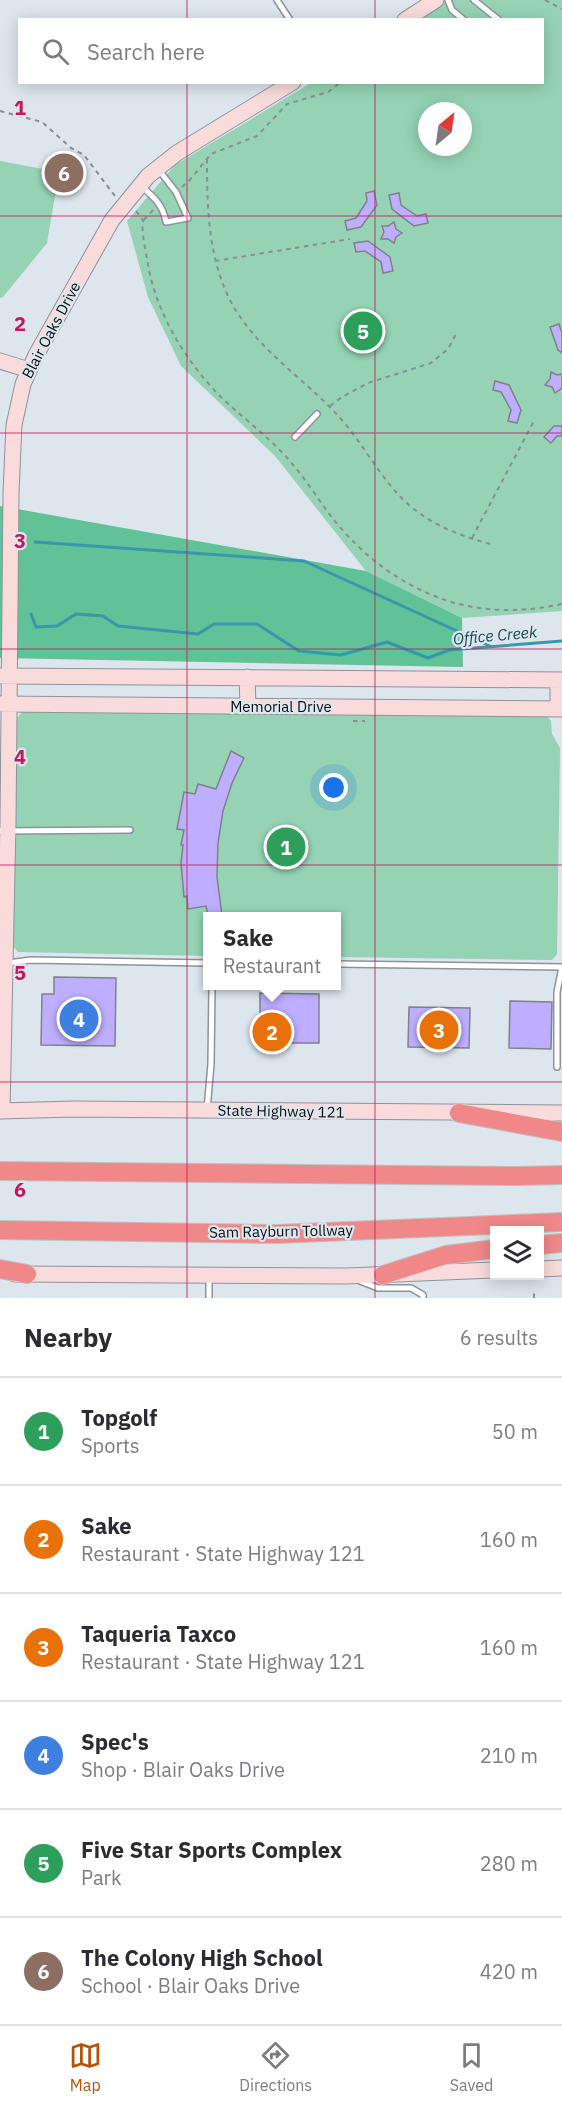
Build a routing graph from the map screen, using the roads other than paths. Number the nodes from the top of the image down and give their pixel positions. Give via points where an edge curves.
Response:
1 (277, 0) edge
2 (436, 0) edge
3 (448, 0) edge
4 (474, 0) edge
5 (289, 18) edge
6 (408, 18) edge
7 (462, 18) edge
8 (496, 18) edge
9 (291, 84) edge
10 (157, 168) junction
11 (140, 185) junction
12 (0, 361) edge
13 (29, 370) junction
14 (317, 414) dead end
15 (295, 437) dead end
16 (4, 676) edge
17 (247, 677) junction
18 (560, 680) edge
19 (4, 704) edge
20 (248, 706) junction
21 (560, 709) edge
22 (130, 830) dead end
23 (4, 832) edge
24 (3, 963) edge
25 (203, 963) edge
26 (341, 964) edge
27 (562, 967) edge
28 (212, 990) edge
29 (557, 1068) dead end
30 (1, 1111) edge
31 (207, 1111) junction
32 (459, 1113) junction
33 (562, 1113) edge
34 (562, 1131) edge
35 (0, 1171) edge
36 (562, 1175) edge
37 (562, 1222) edge
38 (0, 1230) edge
39 (562, 1243) edge
40 (544, 1245) edge
41 (490, 1250) edge
42 (562, 1268) edge
43 (0, 1269) edge
44 (544, 1269) edge
45 (490, 1270) edge
46 (0, 1274) edge
47 (27, 1274) junction
48 (383, 1275) junction
49 (209, 1276) junction
50 (347, 1276) junction
51 (209, 1298) edge
52 (423, 1298) edge

1 - 5 lane
2 - 6 street
3 - 7 lane
4 - 8 lane
9 - 10 street, Blair Oaks Drive
10 - 11 street, Blair Oaks Drive
10 - 11 lane via 176,192 188,218 166,222 164,210
11 - 13 street, Blair Oaks Drive via 112,220
12 - 13 street
13 - 16 street, Blair Oaks Drive via 18,404 12,446
14 - 15 lane
16 - 17 street, Memorial Drive
16 - 19 street, Blair Oaks Drive
17 - 18 street, Memorial Drive
17 - 20 street
18 - 21 street
19 - 20 street, Memorial Drive
19 - 23 street, Blair Oaks Drive
20 - 21 street, Memorial Drive
22 - 23 lane
23 - 24 street, Blair Oaks Drive
24 - 25 lane
24 - 30 street, Blair Oaks Drive
26 - 27 lane
27 - 29 lane via 557,992
28 - 31 lane
30 - 31 street, State Highway 121
31 - 32 street, State Highway 121
32 - 33 street, State Highway 121
32 - 34 highway
35 - 36 highway
37 - 38 highway, Sam Rayburn Tollway via 278,1234
39 - 40 highway
41 - 48 highway via 446,1255
42 - 44 street
43 - 47 highway
45 - 48 street
46 - 47 street
47 - 49 street
48 - 50 street
49 - 50 street
49 - 51 lane
50 - 52 lane via 378,1288 411,1288

